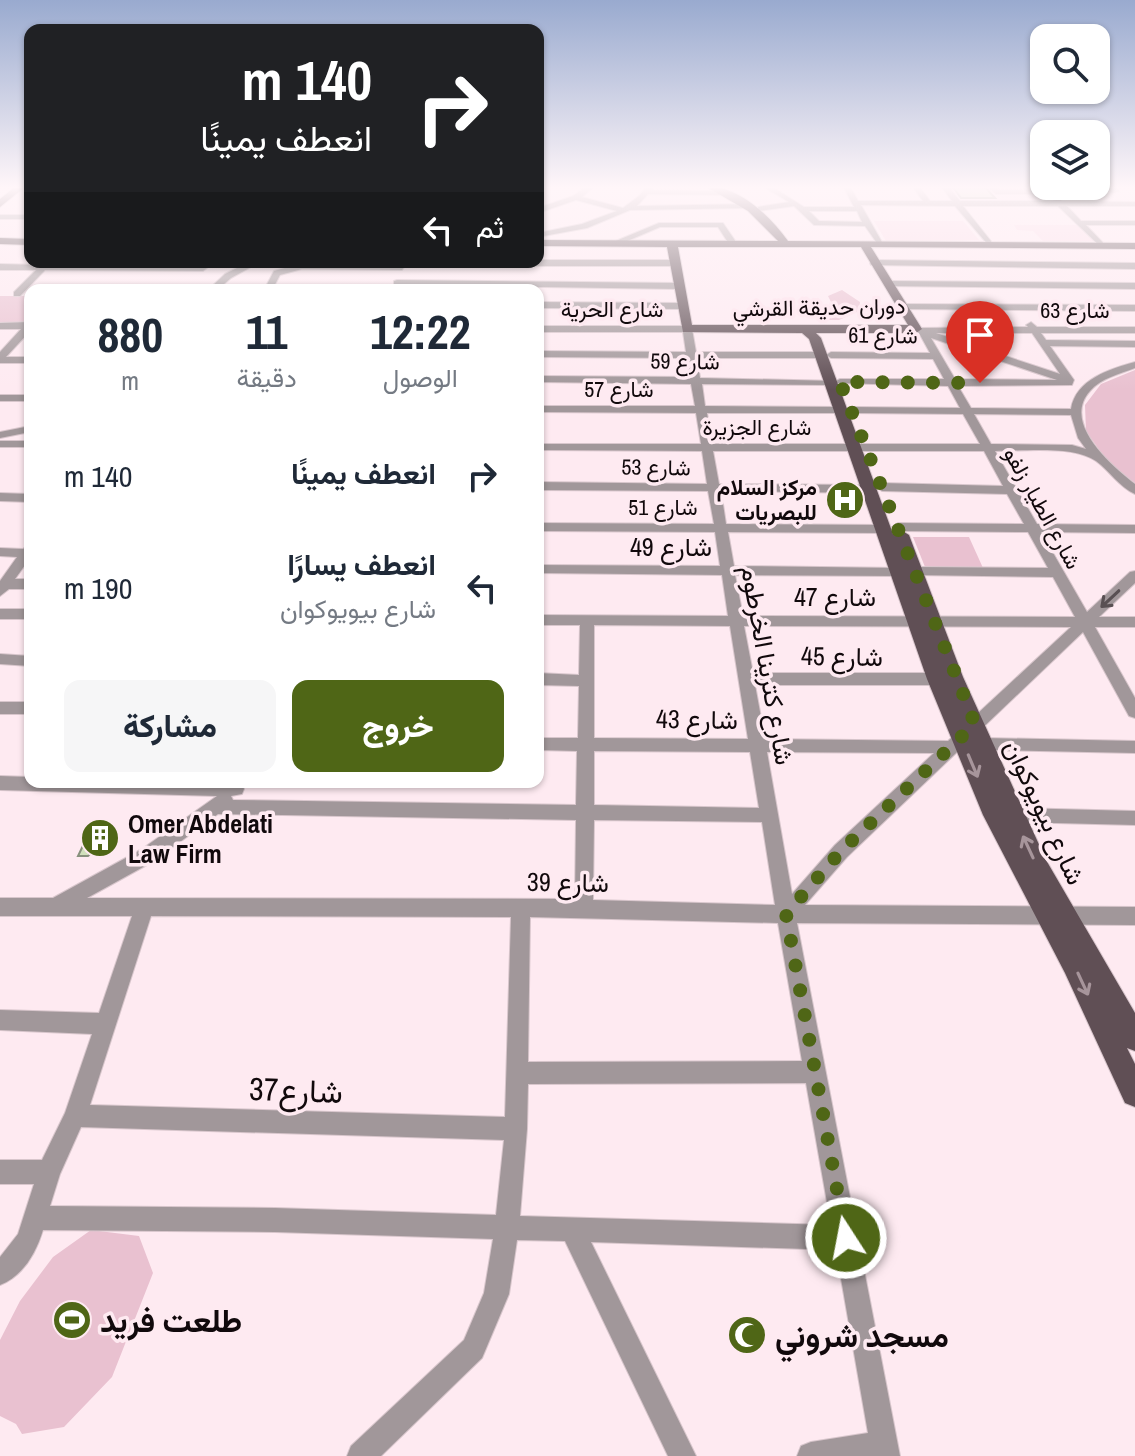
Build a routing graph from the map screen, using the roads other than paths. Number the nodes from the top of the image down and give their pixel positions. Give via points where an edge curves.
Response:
1 (674, 254) edge
2 (869, 254) edge
3 (976, 254) edge
4 (1082, 254) edge
5 (544, 263) edge
6 (675, 263) junction
7 (874, 263) junction
8 (984, 264) junction
9 (24, 266) edge
10 (1093, 266) junction
11 (1135, 266) edge
12 (0, 267) edge
13 (43, 268) edge
14 (202, 268) edge
15 (244, 268) edge
16 (294, 268) edge
17 (228, 276) junction
18 (209, 277) junction
19 (24, 284) edge
20 (24, 284) edge
21 (209, 284) edge
22 (217, 284) edge
23 (271, 284) edge
24 (888, 284) junction
25 (678, 286) junction
26 (1000, 286) junction
27 (1029, 286) junction
28 (1113, 286) junction
29 (1135, 286) edge
30 (544, 287) edge
31 (24, 294) edge
32 (544, 305) edge
33 (682, 306) junction
34 (901, 307) junction
35 (1016, 307) junction
36 (1049, 307) junction
37 (1135, 308) edge
38 (0, 326) edge
39 (24, 326) edge
40 (587, 328) junction
41 (544, 329) edge
42 (687, 329) junction
43 (813, 329) junction
44 (919, 330) junction
45 (1035, 330) junction
46 (1135, 330) edge
47 (24, 333) edge
48 (1045, 343) junction
49 (1135, 344) edge
50 (544, 354) edge
51 (587, 354) junction
52 (691, 354) junction
53 (826, 355) junction
54 (936, 356) junction
55 (0, 359) edge
56 (24, 360) edge
57 (1135, 365) edge
58 (544, 379) edge
59 (603, 380) junction
60 (1065, 380) junction
61 (695, 381) junction
62 (836, 382) junction
63 (1091, 382) junction
64 (951, 383) junction
65 (1081, 393) junction
66 (0, 398) edge
67 (24, 398) edge
68 (544, 409) edge
69 (604, 409) junction
70 (700, 410) junction
71 (846, 410) junction
72 (967, 412) junction
73 (1075, 412) junction
74 (24, 430) edge
75 (0, 435) edge
76 (1082, 438) junction
77 (0, 444) edge
78 (24, 444) edge
79 (544, 447) edge
80 (707, 447) junction
81 (860, 447) junction
82 (986, 447) junction
83 (1072, 448) junction
84 (1094, 456) junction
85 (544, 486) edge
86 (713, 488) junction
87 (876, 488) junction
88 (1010, 490) junction
89 (1135, 490) edge
90 (0, 497) edge
91 (24, 498) edge
92 (544, 527) edge
93 (720, 528) junction
94 (891, 528) junction
95 (1032, 529) junction
96 (1135, 529) edge
97 (24, 550) edge
98 (0, 552) edge
99 (24, 556) edge
100 (544, 569) edge
101 (727, 570) junction
102 (907, 572) junction
103 (1056, 573) junction
104 (1135, 575) edge
105 (24, 585) edge
106 (2, 587) edge
107 (0, 614) edge
108 (24, 614) edge
109 (926, 619) junction
110 (544, 620) edge
111 (587, 620) junction
112 (736, 621) junction
113 (1084, 622) junction
114 (1135, 622) edge
115 (0, 659) edge
116 (24, 661) edge
117 (544, 679) edge
118 (746, 679) junction
119 (937, 679) junction
120 (586, 681) junction
121 (1118, 683) junction
122 (1135, 683) edge
123 (0, 708) edge
124 (24, 708) edge
125 (1135, 712) edge
126 (963, 736) junction
127 (544, 744) edge
128 (586, 744) junction
129 (985, 744) junction
130 (757, 745) junction
131 (1135, 747) edge
132 (0, 783) edge
133 (24, 783) edge
134 (236, 788) edge
135 (216, 807) junction
136 (585, 812) junction
137 (768, 815) junction
138 (1014, 815) junction
139 (1135, 818) edge
140 (122, 871) junction
141 (0, 907) edge
142 (21, 907) junction
143 (521, 907) junction
144 (52, 908) junction
145 (109, 908) junction
146 (144, 908) junction
147 (584, 908) junction
148 (786, 914) junction
149 (0, 915) edge
150 (1056, 915) junction
151 (1135, 916) edge
152 (0, 1020) edge
153 (106, 1024) junction
154 (1135, 1038) edge
155 (815, 1072) junction
156 (517, 1073) junction
157 (1135, 1093) edge
158 (75, 1116) junction
159 (516, 1129) junction
160 (0, 1172) edge
161 (49, 1172) junction
162 (37, 1218) junction
163 (505, 1228) junction
164 (572, 1230) junction
165 (846, 1238) junction
166 (0, 1273) edge
167 (885, 1450) edge
168 (361, 1456) edge
169 (682, 1456) edge
170 (811, 1456) edge

1 - 6 main road
2 - 7 main road, دوران حديقة القرشي
3 - 8 street
4 - 10 street
5 - 6 street
6 - 25 main road
7 - 8 street
7 - 24 main road, دوران حديقة القرشي
8 - 10 street
8 - 26 street
9 - 12 street
10 - 11 street
10 - 28 street
13 - 19 street
14 - 18 street
15 - 17 street
16 - 23 street via 277,273
17 - 18 street
17 - 22 street
18 - 21 street
20 - 31 street via 13,294
24 - 26 street
24 - 34 main road, دوران حديقة القرشي
25 - 30 street
25 - 33 main road
26 - 27 street
26 - 35 street
27 - 28 street
27 - 36 street
28 - 29 street
28 - 37 street
32 - 33 street
33 - 42 main road
34 - 35 street
34 - 44 main road, دوران حديقة القرشي
35 - 36 street
35 - 45 street
36 - 37 street
38 - 39 street
40 - 41 street, شارع الحرية
40 - 42 street, شارع الحرية
40 - 51 street
42 - 43 main road, دوران حديقة القرشي
42 - 52 street, شارع كترينا الخرطوم
43 - 44 main road, دوران حديقة القرشي
43 - 53 main road, شارع بيويوكوان
44 - 45 street, شارع 63
44 - 54 street, شارع الطيار زلفو
44 - 60 street
45 - 46 street, شارع 63
45 - 48 street
47 - 55 street
48 - 49 street
48 - 60 street
50 - 51 street, شارع 61
51 - 52 street, شارع 61
52 - 53 street, شارع 61
52 - 61 street, شارع كترينا الخرطوم
53 - 54 street, شارع 61
53 - 62 main road, شارع بيويوكوان
54 - 64 street, شارع الطيار زلفو
55 - 56 street
57 - 63 street
58 - 59 street, شارع 59
59 - 61 street, شارع 59
59 - 69 street
60 - 63 street
60 - 64 street, شارع 59
60 - 65 street
61 - 62 street, شارع 59
61 - 70 street, شارع كترينا الخرطوم
62 - 64 street, شارع 59
62 - 71 main road, شارع بيويوكوان
63 - 65 street
64 - 72 street, شارع الطيار زلفو
65 - 73 street
66 - 67 street
68 - 69 street, شارع 57
69 - 70 street, شارع 57
70 - 71 street, شارع 57
70 - 80 street, شارع كترينا الخرطوم
71 - 72 street
71 - 81 main road, شارع بيويوكوان
72 - 73 street
72 - 82 street, شارع الطيار زلفو
73 - 76 street
74 - 75 street
76 - 83 street
76 - 84 street
77 - 78 street
79 - 80 street, شارع الجزيرة
80 - 81 street, شارع الجزيرة
80 - 86 street, شارع كترينا الخرطوم
81 - 82 street, شارع الجزيرة
81 - 87 main road, شارع بيويوكوان
82 - 83 street, شارع الجزيرة
82 - 88 street, شارع الطيار زلفو
83 - 84 street, شارع الجزيرة
84 - 89 street
85 - 86 street, شارع 53
86 - 87 street, شارع 53
86 - 93 street, شارع كترينا الخرطوم
87 - 88 street, شارع 53
87 - 94 main road, شارع بيويوكوان
88 - 95 street, شارع الطيار زلفو
90 - 91 street
92 - 93 street, شارع 51
93 - 94 street, شارع 51
93 - 101 street, شارع كترينا الخرطوم
94 - 95 street, شارع 51
94 - 102 main road, شارع بيويوكوان
95 - 96 street, شارع 51
95 - 103 street, شارع الطيار زلفو
97 - 98 street
99 - 106 street
100 - 101 street, شارع 49
101 - 102 street, شارع 49
101 - 112 street, شارع كترينا الخرطوم
102 - 103 street, شارع 49
102 - 109 main road, شارع بيويوكوان
103 - 113 street, شارع الطيار زلفو
104 -> 113 street
105 - 106 street
107 - 108 street
109 - 112 street, شارع 47
109 - 113 street, شارع 47
109 - 119 main road, شارع بيويوكوان
109 - 126 main road, شارع بيويوكوان
110 - 111 street, شارع 47
111 - 112 street, شارع 47
111 - 120 street
112 - 118 street, شارع كترينا الخرطوم
113 - 114 street, شارع 47
113 - 121 street, شارع الطيار زلفو
113 - 126 street
115 - 116 street
117 - 120 street
118 - 119 street, شارع 45
118 - 130 street, شارع كترينا الخرطوم
119 - 126 main road, شارع بيويوكوان
120 - 128 street
121 - 122 street
121 - 125 street, شارع الطيار زلفو
123 - 124 street
126 - 129 main road, شارع بيويوكوان
126 - 130 street, شارع 43
126 - 148 street via 841,851
126 -> 150 main road, شارع بيويوكوان via 1003,835
127 - 128 street, شارع 43
128 - 130 street, شارع 43
128 - 136 street
129 - 131 street
129 - 138 main road, شارع بيويوكوان
130 - 137 street, شارع كترينا الخرطوم
132 - 133 street
134 - 135 street
135 - 136 street
135 - 140 street
136 - 137 street
136 - 147 street
137 - 148 street, شارع كترينا الخرطوم
138 - 139 street
150 -> 138 main road, شارع بيويوكوان
140 - 144 street
140 - 145 street
141 - 142 street, شارع 39
142 - 144 street, شارع 39
142 - 149 street
143 - 146 street, شارع 39
143 - 147 street, شارع 39
143 - 156 street
144 - 145 street, شارع 39
145 - 146 street, شارع 39
146 - 153 street
147 - 148 street, شارع 39
148 - 150 street, شارع 39
148 - 155 street, شارع كترينا الخرطوم
150 - 151 street, شارع 39
150 - 154 main road
150 -> 157 main road
152 - 153 street
153 - 158 street
155 - 156 street
155 - 165 street, شارع كترينا الخرطوم
156 - 159 street
158 - 159 street, شارع37
158 - 161 street
159 - 163 street
160 - 161 street
161 - 162 street
162 - 163 street
162 - 166 street via 14,1261
163 - 164 street
163 - 168 street via 496,1294 473,1349
164 - 165 street
164 - 169 street
165 - 167 street, شارع كترينا الخرطوم
167 - 170 street

